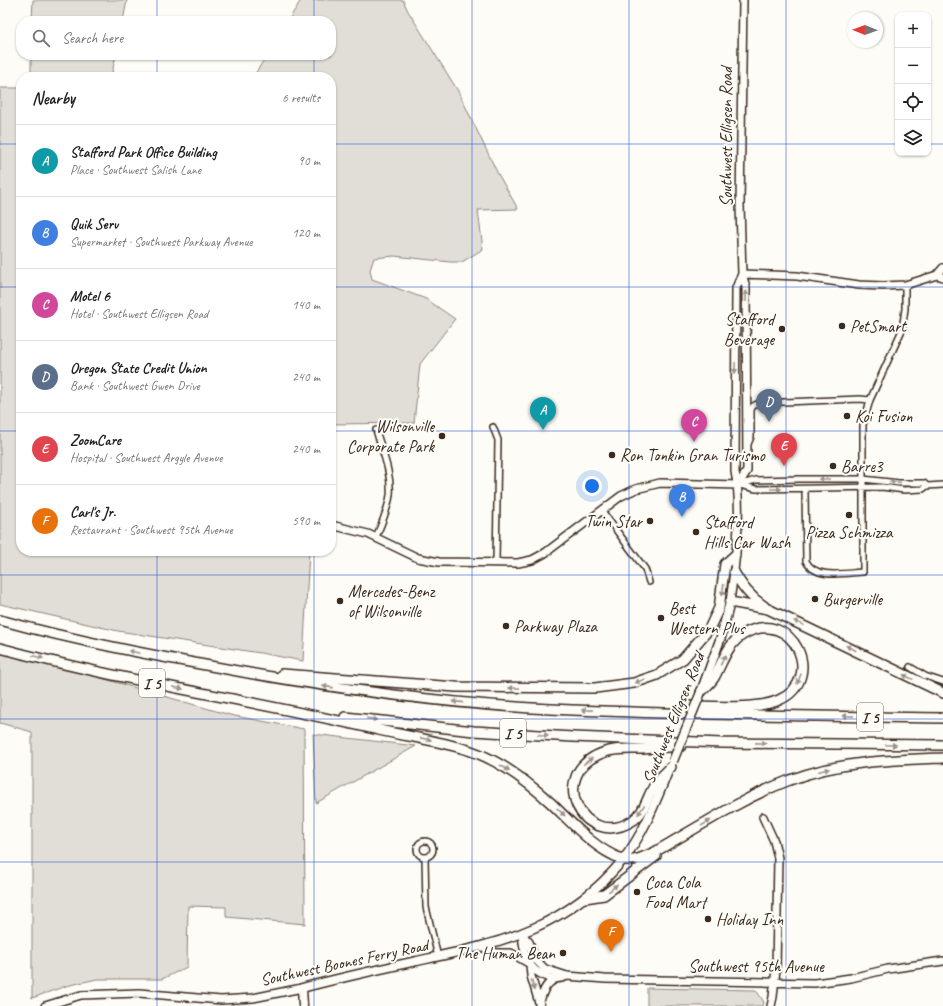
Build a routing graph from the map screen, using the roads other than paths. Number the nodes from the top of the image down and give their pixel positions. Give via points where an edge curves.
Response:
1 (742, 0) edge
2 (943, 268) edge
3 (742, 274) junction
4 (940, 276) edge
5 (905, 285) junction
6 (870, 400) junction
7 (493, 427) dead end
8 (376, 430) dead end
9 (747, 447) junction
10 (862, 479) junction
11 (738, 484) junction
12 (943, 485) edge
13 (926, 486) junction
14 (863, 487) junction
15 (805, 489) junction
16 (602, 511) junction
17 (336, 526) edge
18 (376, 537) junction
19 (735, 555) junction
20 (496, 564) junction
21 (734, 572) junction
22 (649, 582) dead end
23 (730, 602) junction
24 (768, 609) junction
25 (0, 620) edge
26 (0, 648) edge
27 (910, 666) dead end
28 (241, 672) junction
29 (943, 682) edge
30 (701, 692) junction
31 (943, 693) edge
32 (626, 711) junction
33 (306, 712) junction
34 (943, 718) edge
35 (722, 742) junction
36 (943, 745) edge
37 (943, 758) edge
38 (672, 764) junction
39 (763, 817) dead end
40 (673, 843) junction
41 (425, 857) dead end
42 (623, 860) junction
43 (585, 898) junction
44 (522, 934) junction
45 (481, 947) junction
46 (438, 957) junction
47 (943, 961) edge
48 (530, 964) junction
49 (538, 968) junction
50 (567, 976) junction
51 (555, 979) junction
52 (774, 983) junction
53 (302, 988) junction
54 (540, 1005) edge
55 (45, 1006) edge
56 (303, 1006) edge
57 (770, 1006) edge

1 - 3 main road, Southwest Elligsen Road
2 - 4 main road
3 - 5 main road via 813,278 867,286
9 -> 3 main road, Southwest Elligsen Road via 746,287
3 -> 11 main road, Southwest Elligsen Road via 736,288 735,472
4 - 5 main road
5 - 6 street via 902,330
6 - 9 street via 860,398 759,403 751,410 752,437
6 - 10 street via 863,425
7 - 20 street via 498,440
8 - 18 street via 389,476 390,495
9 - 11 main road, Southwest Elligsen Road via 747,471
10 -> 11 street via 756,480
13 -> 10 street via 924,483
10 - 14 street
11 -> 15 street via 756,489
11 - 16 main road via 660,483 644,486 621,496
11 - 19 main road, Southwest Elligsen Road
12 - 13 street
13 - 14 street via 923,489
14 - 15 street
14 - 15 street via 863,572 818,572 810,568 806,561
16 - 20 main road via 539,556 518,563
16 - 22 street via 645,569
17 - 18 main road
18 - 20 main road via 424,560
19 - 21 main road, Southwest Elligsen Road
19 -> 28 highway, I 5 via 725,564 719,608 709,629 683,658 668,669 629,684 596,688 456,687
21 - 23 main road, Southwest Elligsen Road
21 - 24 highway via 753,599
23 - 24 highway
23 - 30 main road, Southwest Elligsen Road via 721,637
31 -> 24 highway
28 -> 25 highway, I 5 via 139,653
26 -> 33 highway, I 5 via 148,682
27 - 29 street via 925,676
32 -> 28 highway, I 5 via 552,709 417,698 301,683
30 -> 32 highway, I 5 via 715,676 732,644 750,630 776,629 795,642 800,651 802,662 799,679 793,690 779,700 752,705
30 - 38 main road, Southwest Elligsen Road, bridge
34 -> 32 highway, I 5
33 -> 35 highway, I 5 via 474,731
33 -> 42 highway, I 5 via 450,744 478,754 532,786 589,839
35 -> 36 highway, I 5
38 -> 35 highway, I 5 via 656,783 638,815 626,824 613,827 595,824 583,815 576,804 573,790 578,770 586,761 599,754 614,750
40 -> 37 highway via 742,803 813,772 856,763
38 - 42 main road, Southwest Elligsen Road via 646,823
39 - 52 main road via 774,841 778,858
40 - 42 highway via 638,859
43 -> 40 highway via 604,895
41 - 46 street via 426,907
42 - 43 main road, Southwest Boones Ferry Road
43 - 44 main road, Southwest Boones Ferry Road via 556,917
44 - 45 main road, Southwest Boones Ferry Road
44 - 48 main road
44 - 49 main road via 529,942
45 - 46 main road, Southwest Boones Ferry Road
45 - 48 main road via 496,953 511,953
46 - 53 main road, Southwest Boones Ferry Road
47 - 52 main road, Southwest 95th Avenue via 901,966 831,982
48 - 49 main road
48 -> 54 main road
49 - 50 main road, Southwest 95th Avenue
49 - 51 main road via 544,976
50 - 51 main road, Southwest 95th Avenue
50 - 52 main road, Southwest 95th Avenue
51 - 54 main road via 544,987
52 - 57 main road
53 - 55 main road, Southwest Boones Ferry Road via 252,998 221,1000 139,994 81,995
53 - 56 main road

